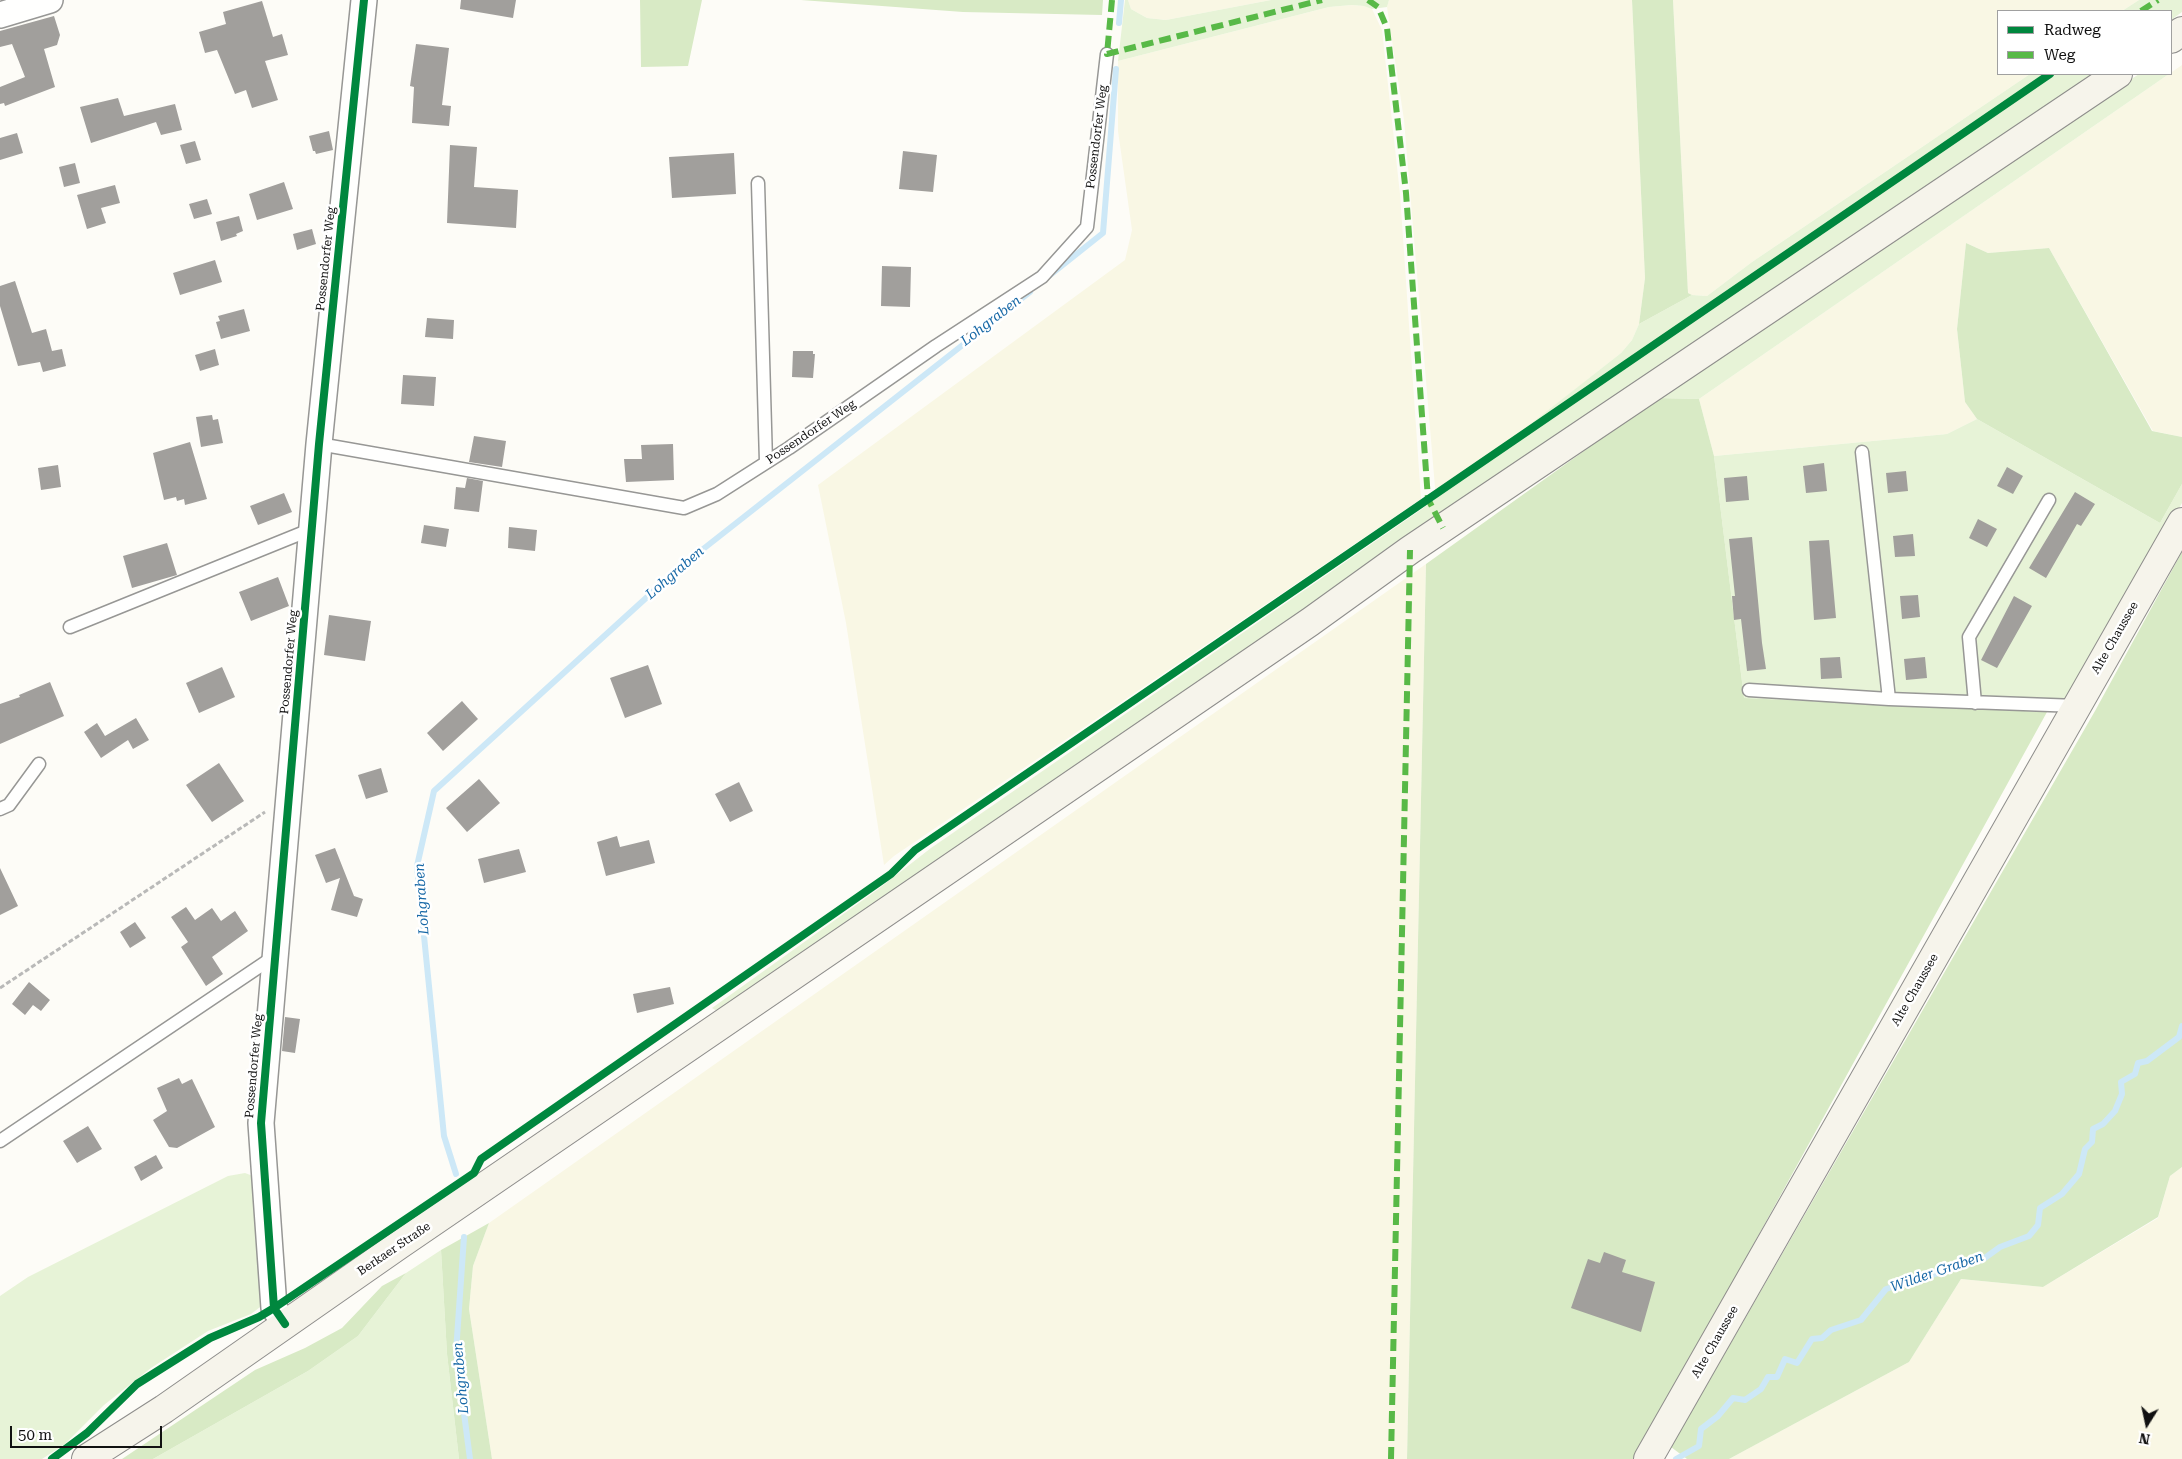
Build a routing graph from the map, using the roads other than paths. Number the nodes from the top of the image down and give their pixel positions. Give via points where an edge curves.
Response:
1 (50, 0) edge
2 (364, 0) edge
3 (0, 14) edge
4 (1107, 54) dead end
5 (2117, 75) edge
6 (758, 183) dead end
7 (319, 444) junction
8 (1862, 452) dead end
9 (766, 462) junction
10 (2049, 500) dead end
11 (2182, 522) edge
12 (312, 529) junction
13 (70, 627) dead end
14 (1749, 690) dead end
15 (1889, 699) junction
16 (1975, 703) junction
17 (2077, 706) junction
18 (39, 764) dead end
19 (0, 810) edge
20 (275, 956) junction
21 (0, 1141) edge
22 (285, 1324) junction
23 (86, 1459) edge
24 (1648, 1459) edge

1 - 3 street
2 - 7 street, Possendorfer Weg
4 - 9 lane, Possendorfer Weg via 1087,227 1042,277
5 - 22 main road, Berkaer Straße via 1410,550 1294,633
6 - 9 lane
7 - 9 lane, Possendorfer Weg via 684,508 716,494
7 - 12 street, Possendorfer Weg
8 - 15 lane
10 - 16 lane via 1969,637
11 - 17 main road, Alte Chaussee
12 - 13 lane
12 - 20 street, Possendorfer Weg
14 - 15 lane
15 - 16 lane
16 - 17 lane
17 - 24 main road, Alte Chaussee
18 - 19 lane via 9,805
20 - 21 lane
20 - 22 street, Possendorfer Weg via 261,1123 274,1308
22 - 23 main road, Berkaer Straße via 151,1418

